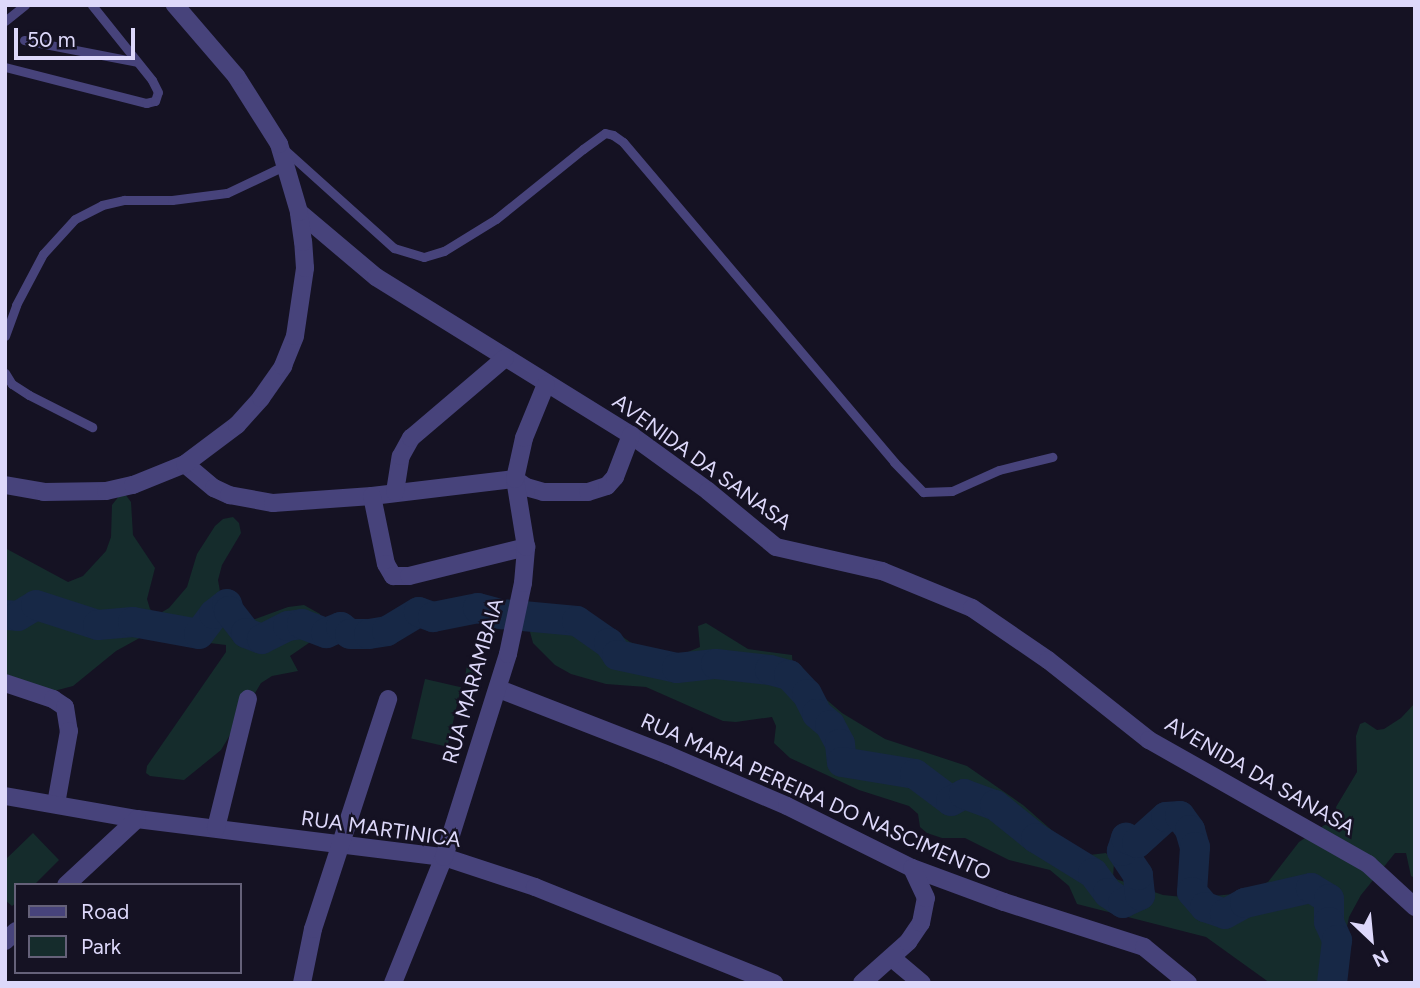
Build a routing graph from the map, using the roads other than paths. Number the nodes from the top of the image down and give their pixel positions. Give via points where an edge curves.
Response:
1 (25, 5) edge
2 (92, 5) edge
3 (175, 5) edge
4 (5, 21) edge
5 (24, 40) dead end
6 (137, 62) junction
7 (5, 67) edge
8 (278, 144) junction
9 (286, 165) junction
10 (299, 212) junction
11 (5, 336) edge
12 (505, 358) junction
13 (5, 373) edge
14 (546, 384) junction
15 (92, 427) dead end
16 (631, 435) junction
17 (1052, 457) dead end
18 (185, 464) junction
19 (515, 478) junction
20 (5, 485) edge
21 (395, 492) junction
22 (372, 496) junction
23 (526, 547) junction
24 (5, 682) edge
25 (499, 689) junction
26 (248, 699) dead end
27 (388, 699) dead end
28 (13, 797) edge
29 (56, 804) junction
30 (5, 813) edge
31 (137, 819) junction
32 (216, 828) junction
33 (342, 846) junction
34 (444, 857) junction
35 (912, 868) junction
36 (68, 883) edge
37 (1415, 907) edge
38 (892, 958) junction
39 (302, 983) edge
40 (393, 983) edge
41 (774, 983) edge
42 (862, 983) edge
43 (922, 983) edge
44 (1188, 983) edge

1 - 4 lane
2 - 6 lane
3 - 8 street via 236,76
5 - 6 lane
6 - 7 lane via 158,92 151,103
8 - 9 street
8 - 17 lane via 394,248 424,257 444,251 496,219 605,133 613,135 923,492 952,491 999,470
9 - 10 street
9 - 11 lane via 227,193 124,200 75,219 43,254
10 - 12 street, AVENIDA DA SANASA via 376,277
10 - 18 street via 305,268 302,303 283,366 237,425
12 - 14 street, AVENIDA DA SANASA
12 - 21 street via 411,438 401,456
13 - 15 lane via 29,395
14 - 16 street, AVENIDA DA SANASA
14 - 19 street, RUA MARAMBAIA via 524,438
16 - 19 street via 615,477 594,491 543,492
16 - 37 street, AVENIDA DA SANASA via 776,547 882,571 972,608 1048,660 1149,740 1357,858
18 - 20 street via 106,491 44,492
18 - 22 street via 214,488 251,501
19 - 21 street
19 - 23 street, RUA MARAMBAIA
21 - 22 street
22 - 23 street via 386,565 393,576
23 - 25 street, RUA MARAMBAIA via 523,583
24 - 29 street via 65,708 69,731
25 - 34 street, RUA MARAMBAIA
25 - 35 street, RUA MARIA PEREIRA DO NASCIMENTO via 751,791
26 - 32 street
27 - 33 street
28 - 29 street, RUA MARTINICA
28 - 30 street
29 - 31 street, RUA MARTINICA
31 - 32 street, RUA MARTINICA
31 - 36 street
32 - 33 street, RUA MARTINICA
33 - 34 street, RUA MARTINICA
33 - 39 street via 313,929
34 - 40 street, RUA MARAMBAIA
34 - 41 street, RUA MARTINICA via 535,887
35 - 38 street via 926,898 926,910 908,942
35 - 44 street, RUA MARIA PEREIRA DO NASCIMENTO via 1144,947
38 - 42 street
38 - 43 street

